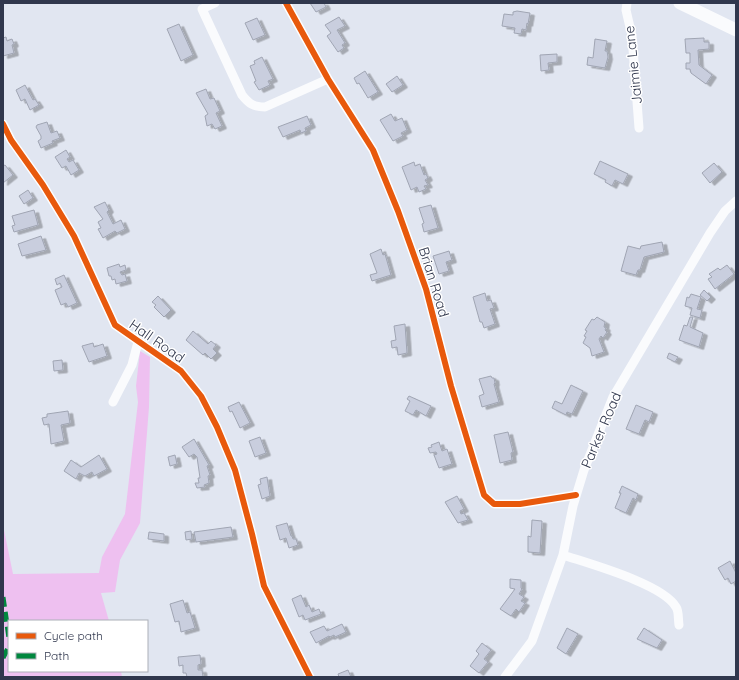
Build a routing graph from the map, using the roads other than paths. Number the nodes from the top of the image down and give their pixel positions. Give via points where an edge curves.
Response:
1 (215, 3) edge
2 (286, 3) edge
3 (627, 3) edge
4 (680, 3) edge
5 (736, 30) edge
6 (328, 79) junction
7 (3, 124) edge
8 (639, 128) dead end
9 (736, 201) edge
10 (138, 342) junction
11 (113, 402) dead end
12 (576, 495) junction
13 (563, 555) junction
14 (679, 625) dead end
15 (310, 677) edge
16 (506, 677) edge

1 - 6 street via 202,9 248,103 256,107 265,107
2 - 6 street, Brian Road
3 - 8 street, Jaimie Lane
4 - 5 main road
6 - 12 street, Brian Road via 372,150 398,211 426,289 451,386 484,496 494,504 520,504
7 - 10 street, Hall Road via 74,236 114,323
9 - 12 street, Parker Road via 725,211 710,233 613,397
10 - 11 street via 132,365
10 - 15 street, Hall Road via 180,371 201,396 234,470 264,586
12 - 13 street, Parker Road
13 - 14 street via 651,586 666,595 677,607
13 - 16 street, Parker Road via 532,641

